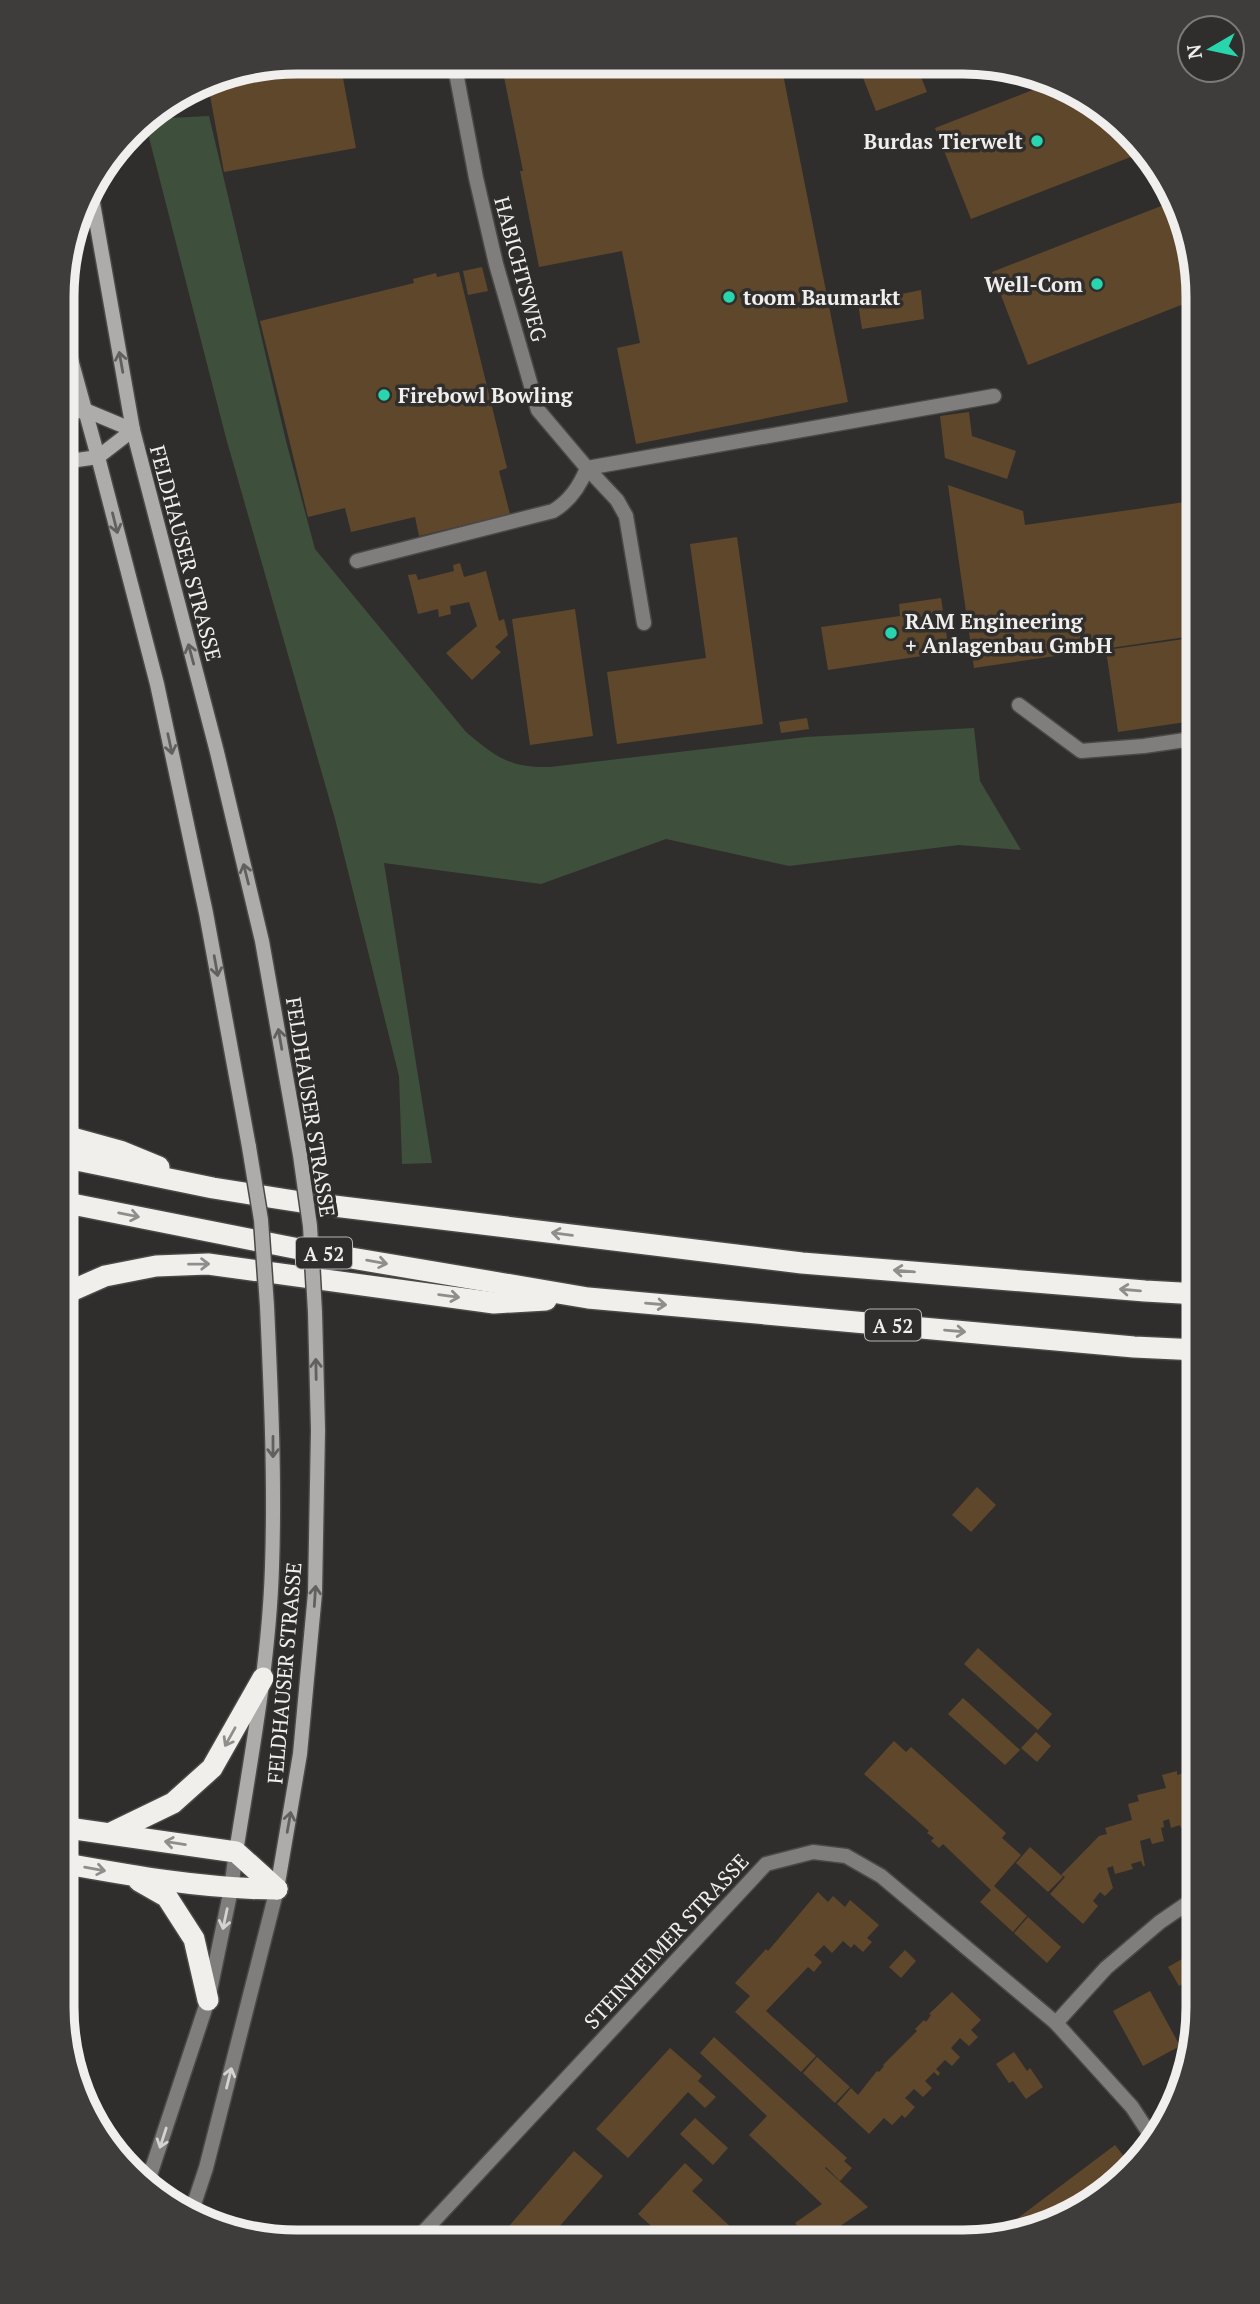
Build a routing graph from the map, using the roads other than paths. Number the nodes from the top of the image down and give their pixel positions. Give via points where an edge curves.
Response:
1 (456, 73) edge
2 (93, 204) edge
3 (73, 366) edge
4 (994, 396) dead end
5 (85, 410) junction
6 (73, 412) edge
7 (133, 430) junction
8 (98, 457) junction
9 (73, 461) edge
10 (587, 468) junction
11 (356, 561) dead end
12 (644, 623) dead end
13 (1019, 705) dead end
14 (1186, 740) edge
15 (73, 1138) edge
16 (73, 1159) edge
17 (213, 1188) junction
18 (73, 1204) edge
19 (73, 1290) edge
20 (1186, 1293) edge
21 (588, 1298) junction
22 (1186, 1349) edge
23 (263, 1678) junction
24 (73, 1828) edge
25 (111, 1833) junction
26 (236, 1852) junction
27 (73, 1865) edge
28 (128, 1875) junction
29 (231, 1889) junction
30 (277, 1889) junction
31 (1186, 1904) edge
32 (208, 2000) junction
33 (1056, 2023) junction
34 (1148, 2132) edge
35 (150, 2175) edge
36 (194, 2205) edge
37 (425, 2230) edge

1 - 10 street, HABICHTSWEG via 496,264 538,410
7 -> 2 main road, FELDHAUSER STRASSE
3 - 5 main road, FELDHAUSER STRASSE
4 - 10 street
5 - 6 main road
5 - 7 main road
5 - 8 main road, FELDHAUSER STRASSE
7 - 8 main road
30 -> 7 main road, FELDHAUSER STRASSE, bridge via 300,1754 315,1593 318,1430 310,1226 262,941
8 - 9 main road
8 -> 23 main road, FELDHAUSER STRASSE, bridge via 157,684 206,913 261,1220 273,1434 272,1568
10 - 11 street via 569,499 553,511
10 - 12 street, HABICHTSWEG via 626,516
13 - 14 street via 1081,751
15 - 17 highway via 120,1151
16 - 17 highway, A 52
20 -> 17 highway, A 52 via 802,1263
18 -> 21 highway, A 52 via 304,1250
19 -> 21 highway via 105,1276 156,1266 208,1264 494,1303
21 -> 22 highway, A 52
23 -> 25 highway via 212,1769 173,1803
23 - 26 main road, FELDHAUSER STRASSE
24 - 25 highway
26 -> 25 highway
26 - 29 street, FELDHAUSER STRASSE
26 - 30 highway
27 -> 28 highway
28 - 29 highway
28 - 32 highway via 167,1897 194,1939
29 - 30 highway
29 -> 32 street, FELDHAUSER STRASSE
36 -> 30 street, FELDHAUSER STRASSE
31 - 33 street via 1105,1968
32 -> 35 street, FELDHAUSER STRASSE
33 - 34 street, STEINHEIMER STRASSE via 1132,2107
33 - 37 street, STEINHEIMER STRASSE via 881,1876 846,1856 814,1852 766,1864

